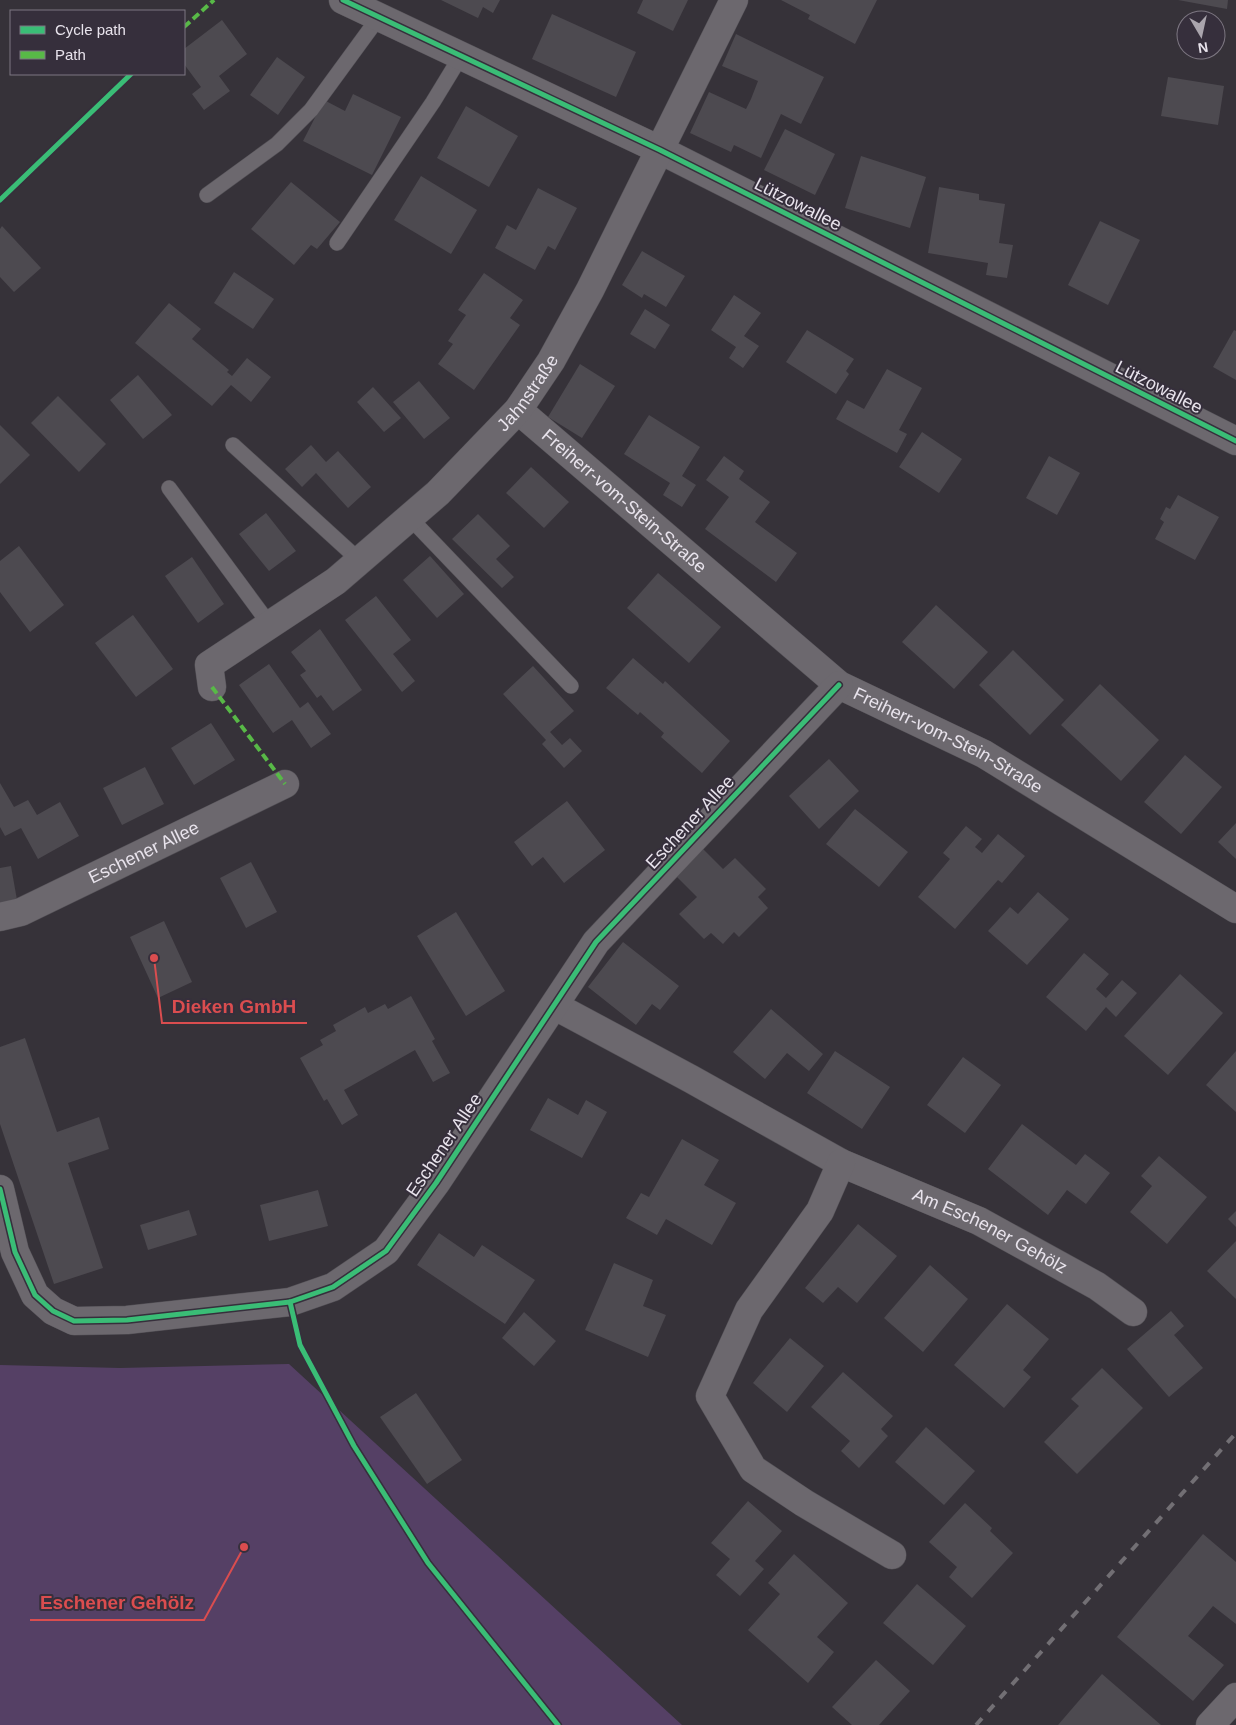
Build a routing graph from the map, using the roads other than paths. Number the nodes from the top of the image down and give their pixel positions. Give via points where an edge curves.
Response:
1 (343, 0) edge
2 (734, 0) edge
3 (379, 17) junction
4 (461, 56) junction
5 (660, 150) junction
6 (207, 195) dead end
7 (337, 243) dead end
8 (518, 410) junction
9 (1236, 441) edge
10 (233, 445) dead end
11 (169, 488) dead end
12 (410, 518) junction
13 (360, 561) junction
14 (270, 625) junction
15 (838, 685) junction
16 (571, 686) dead end
17 (212, 687) dead end
18 (285, 784) dead end
19 (1236, 909) edge
20 (0, 917) edge
21 (555, 1006) junction
22 (841, 1163) junction
23 (0, 1189) edge
24 (1133, 1312) dead end
25 (892, 1555) dead end
26 (1236, 1697) edge
27 (1210, 1725) edge

1 - 3 street, Lützowallee
2 - 5 street, Jahnstraße
3 - 4 street, Lützowallee
3 - 6 lane via 311,110 277,144
4 - 5 street, Lützowallee
4 - 7 lane
5 - 8 street, Jahnstraße via 590,290 551,361
5 - 9 street, Lützowallee
8 - 12 street, Jahnstraße
8 - 15 street, Freiherr-vom-Stein-Straße
10 - 13 lane
11 - 14 lane
12 - 13 street, Jahnstraße
12 - 16 lane
13 - 14 street, Jahnstraße
14 - 17 street, Jahnstraße via 209,665
15 - 19 street, Freiherr-vom-Stein-Straße via 984,754
15 - 21 street, Eschener Allee via 596,942
18 - 20 street, Eschener Allee via 21,912
21 - 22 street, Am Eschener Gehölz
21 - 23 street, Eschener Allee via 436,1183 386,1251 333,1287 290,1302 127,1320 74,1321 35,1295 15,1252
22 - 24 street, Am Eschener Gehölz via 979,1221 1097,1286
22 - 25 street via 820,1211 749,1310 710,1396 753,1469
26 - 27 street

